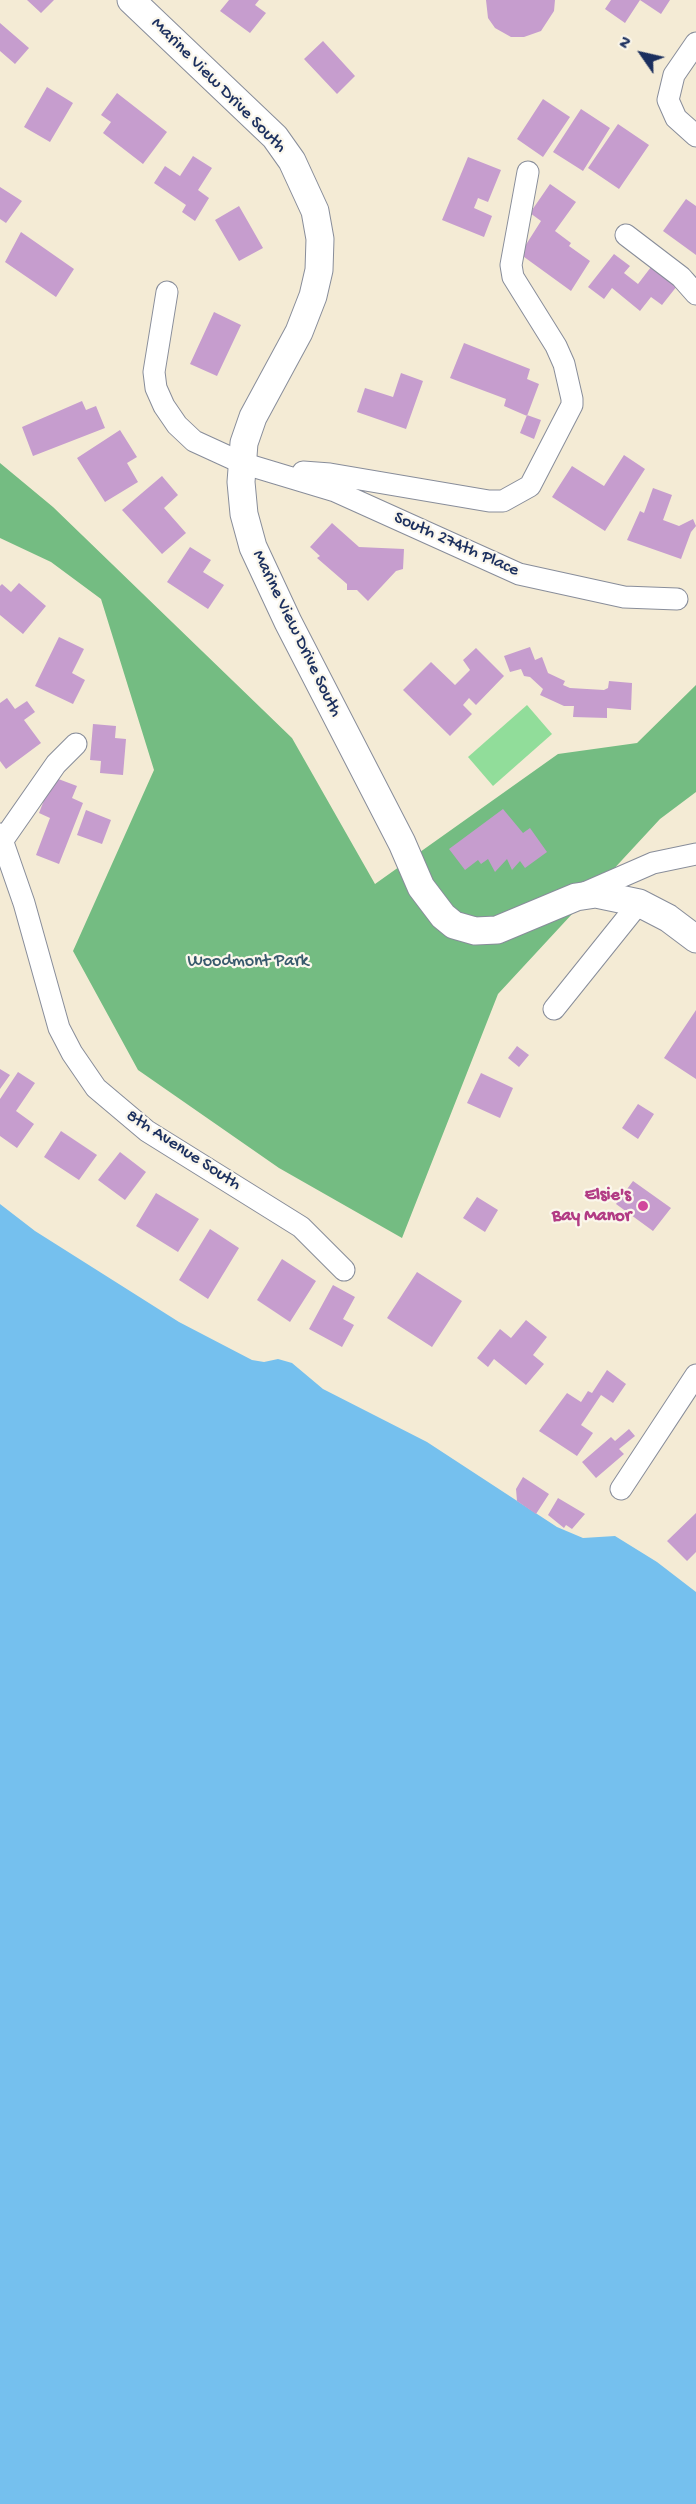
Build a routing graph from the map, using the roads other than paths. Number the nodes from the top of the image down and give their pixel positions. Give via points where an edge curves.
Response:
1 (131, 0) edge
2 (696, 43) edge
3 (696, 136) edge
4 (528, 172) dead end
5 (626, 235) dead end
6 (167, 292) dead end
7 (696, 294) edge
8 (242, 463) junction
9 (270, 470) junction
10 (678, 599) dead end
11 (76, 744) dead end
12 (1, 837) edge
13 (696, 854) edge
14 (576, 897) junction
15 (639, 903) junction
16 (696, 939) edge
17 (554, 1009) dead end
18 (344, 1270) dead end
19 (696, 1375) edge
20 (621, 1489) dead end

1 - 8 main road, Marine View Drive South via 275,137 292,161 315,211 320,239 313,297 299,332 253,417
2 - 3 street via 674,75 669,94 670,108
4 - 9 street via 511,265 513,277 556,346 572,399 530,486 503,501 489,501 330,474
5 - 7 street via 681,277
6 - 8 street, South 274th Place via 154,372 164,406 194,441
8 - 9 street, South 274th Place
8 - 14 main road, Marine View Drive South via 244,514 253,547 428,898 454,925 485,932 512,926
9 - 10 street, South 274th Place via 335,491 519,574 624,597
11 - 12 street via 56,764
12 - 18 street, 8th Avenue South via 59,1028 96,1088 147,1131 301,1227
13 - 14 street, Marine View Drive South via 654,863
14 - 15 main road via 596,894
15 - 16 main road
15 - 17 street
19 - 20 street

